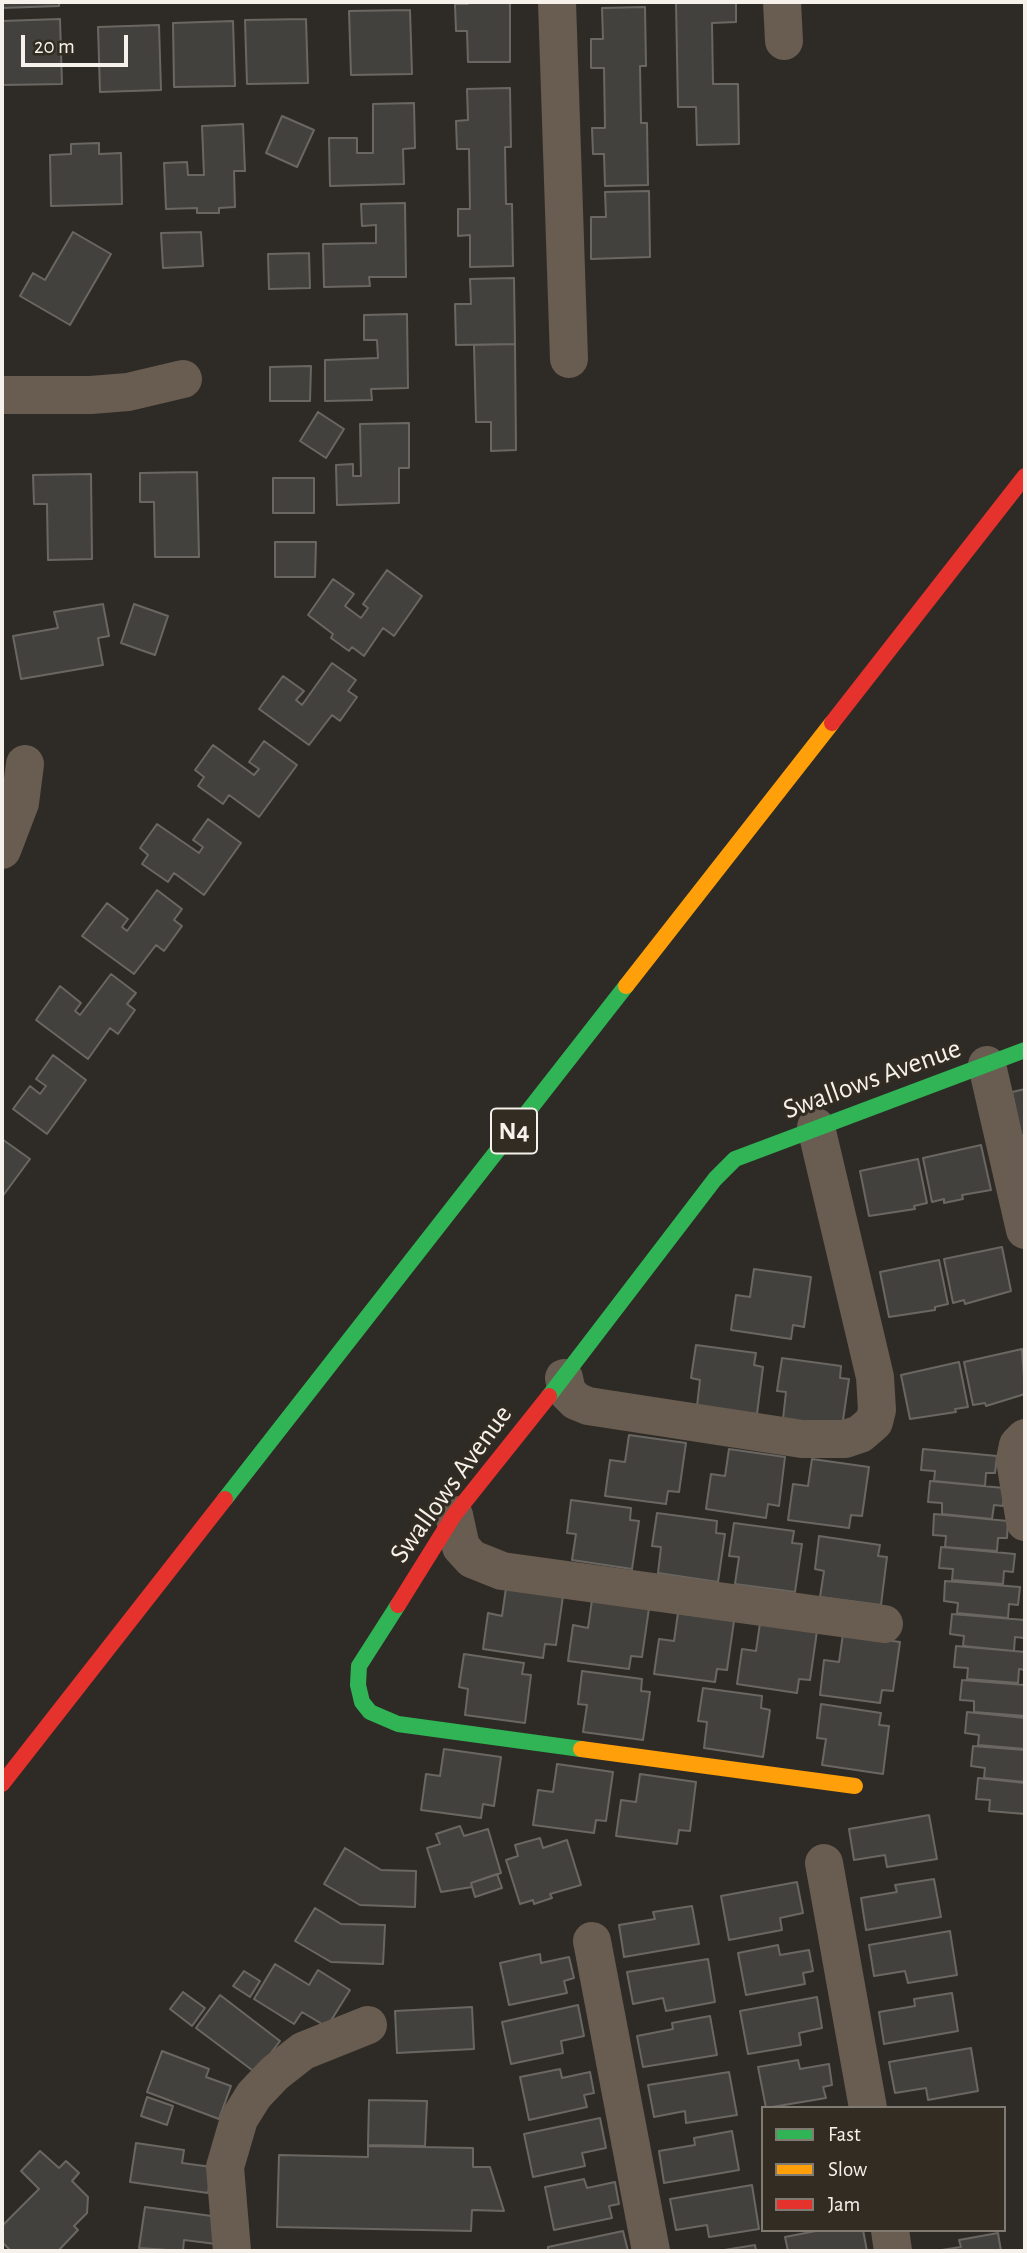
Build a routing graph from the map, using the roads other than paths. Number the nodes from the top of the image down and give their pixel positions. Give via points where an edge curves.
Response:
1 (557, 2) edge
2 (782, 2) edge
3 (784, 41) dead end
4 (569, 359) dead end
5 (183, 379) dead end
6 (2, 395) edge
7 (1025, 476) edge
8 (25, 764) dead end
9 (2, 850) edge
10 (1025, 1050) edge
11 (987, 1065) junction
12 (817, 1127) junction
13 (1025, 1230) edge
14 (564, 1378) junction
15 (1025, 1438) edge
16 (454, 1515) junction
17 (1025, 1522) edge
18 (884, 1623) dead end
19 (2, 1784) edge
20 (855, 1786) dead end
21 (824, 1863) dead end
22 (592, 1941) dead end
23 (368, 2025) dead end
24 (869, 2106) edge
25 (891, 2232) edge
26 (232, 2251) edge
27 (651, 2251) edge
28 (894, 2251) edge

1 - 4 street
2 - 3 street
5 - 6 street via 92,396
7 - 19 main road, N4
8 - 9 street via 20,803
10 - 11 main road, Swallows Avenue
11 - 12 main road, Swallows Avenue
11 - 13 street
12 - 14 main road, Swallows Avenue via 754,1150 728,1165
12 - 14 street via 875,1377 874,1422 845,1439 802,1438 588,1406 567,1392
14 - 16 main road, Swallows Avenue
15 - 17 street via 1015,1460
16 - 18 street via 461,1547 472,1559 502,1571
16 - 20 main road, Swallows Avenue via 359,1666 362,1702 370,1712 398,1724
21 - 24 street
22 - 27 street
23 - 26 street via 303,2051 254,2095 239,2119 225,2166
25 - 28 street

